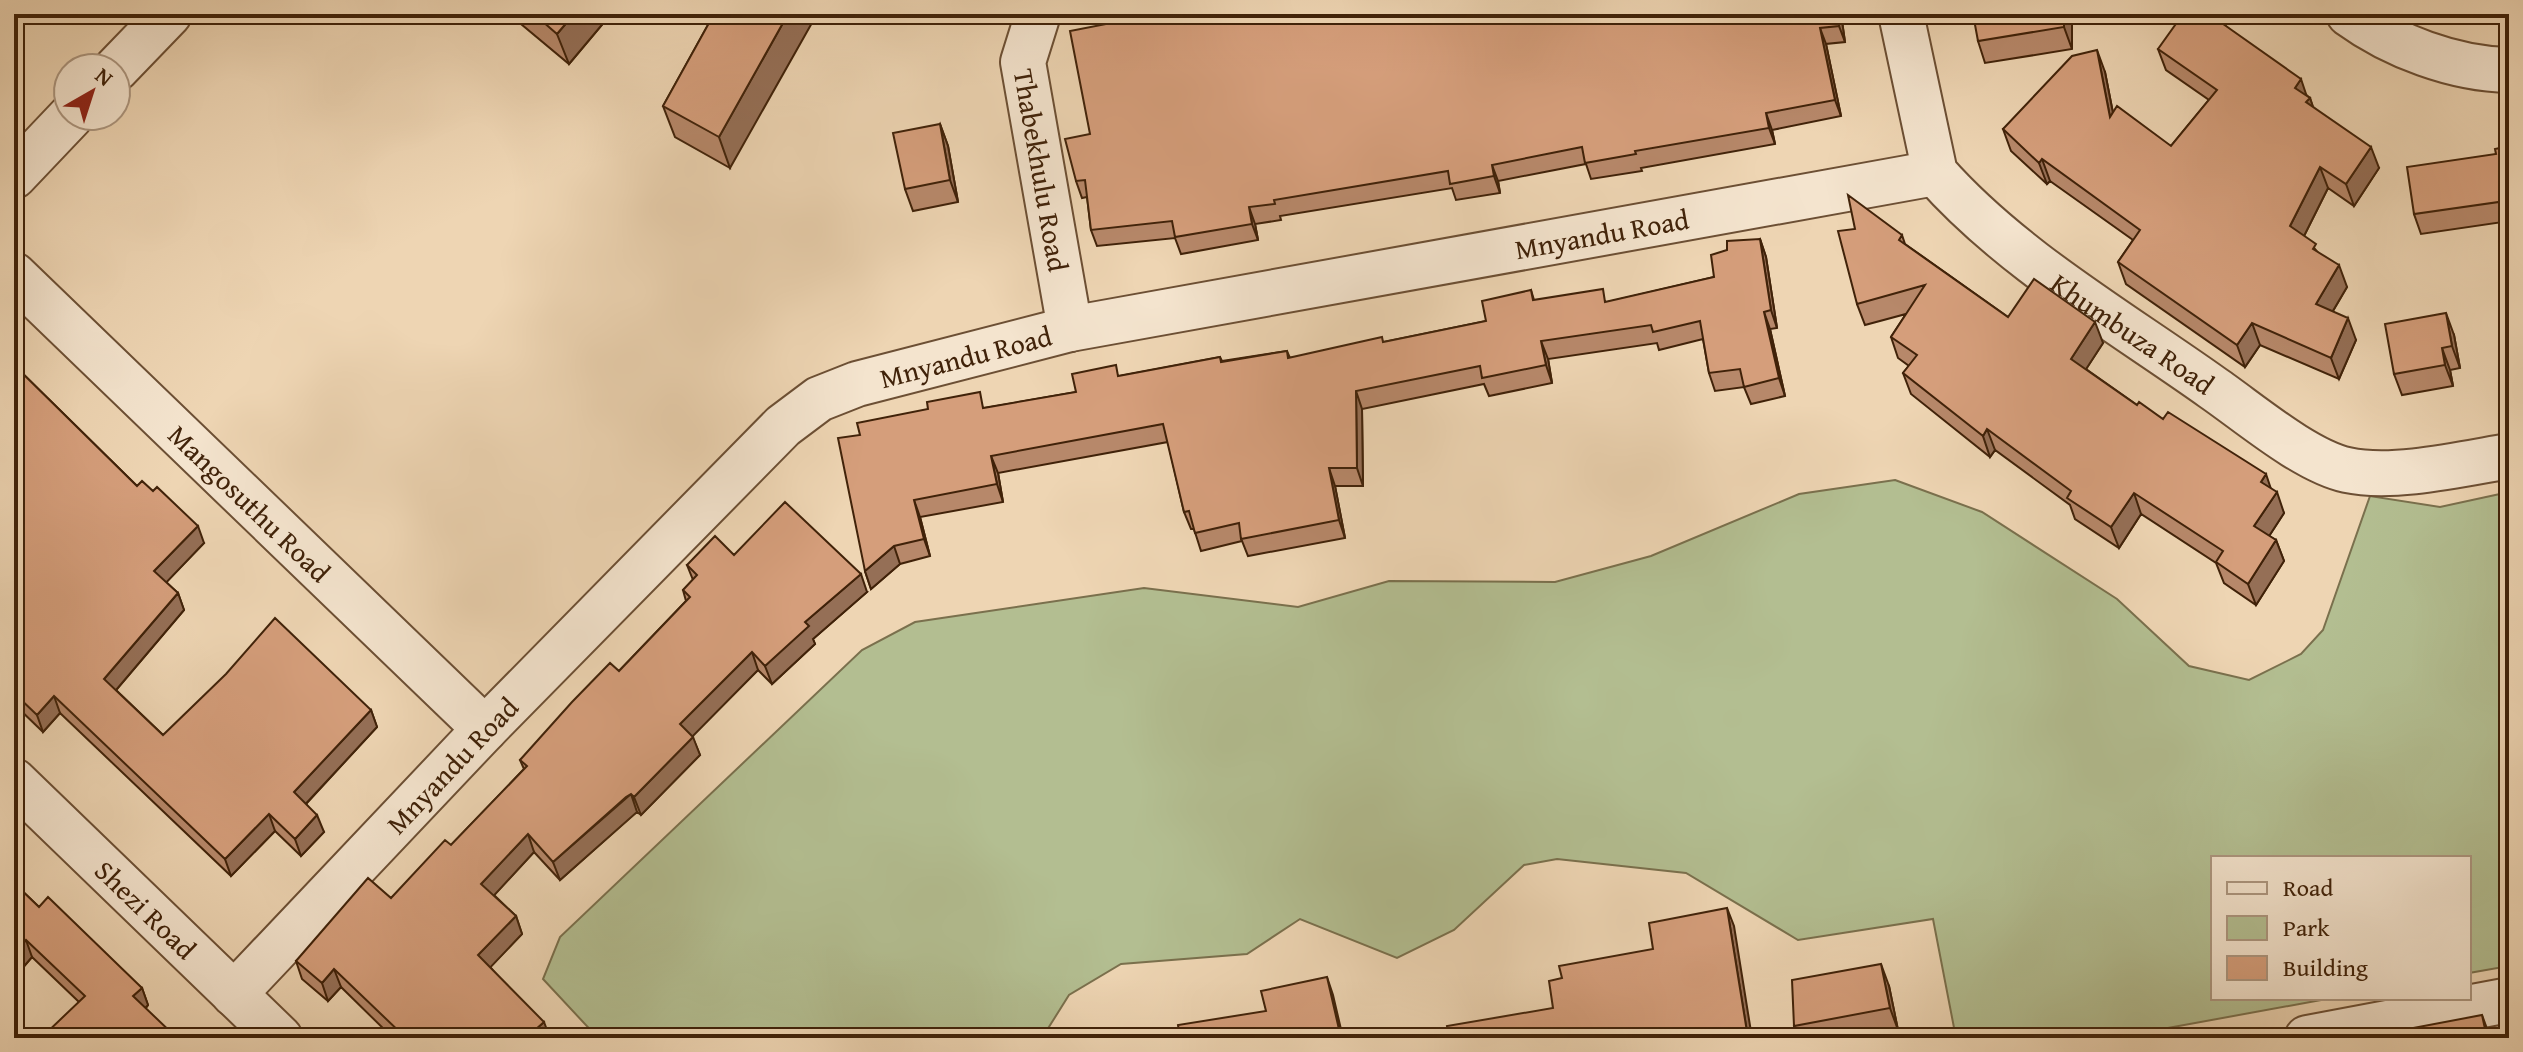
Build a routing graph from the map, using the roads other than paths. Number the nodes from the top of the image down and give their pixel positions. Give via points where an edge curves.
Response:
1 (169, 14) edge
2 (1038, 14) edge
3 (1901, 14) edge
4 (2349, 14) edge
5 (132, 52) edge
6 (2509, 70) edge
7 (56, 132) edge
8 (1935, 173) junction
9 (14, 176) edge
10 (14, 275) edge
11 (1070, 329) junction
12 (2509, 456) edge
13 (485, 729) junction
14 (14, 781) edge
15 (234, 994) junction
16 (2509, 1000) edge
17 (280, 1038) edge
18 (2307, 1038) edge

1 - 5 street
2 - 11 street, Thabekhulu Road via 1023,62
3 - 8 street
4 - 6 street via 2410,49
7 - 9 street
8 - 11 street, Mnyandu Road
8 - 12 street, Khumbuza Road via 2045,270 2296,447 2346,470 2425,472
10 - 13 street, Mangosuthu Road
11 - 13 street, Mnyandu Road via 857,384 819,399 783,426
13 - 15 street, Mnyandu Road
14 - 15 street, Shezi Road
15 - 17 street, Shezi Road
16 - 18 street

